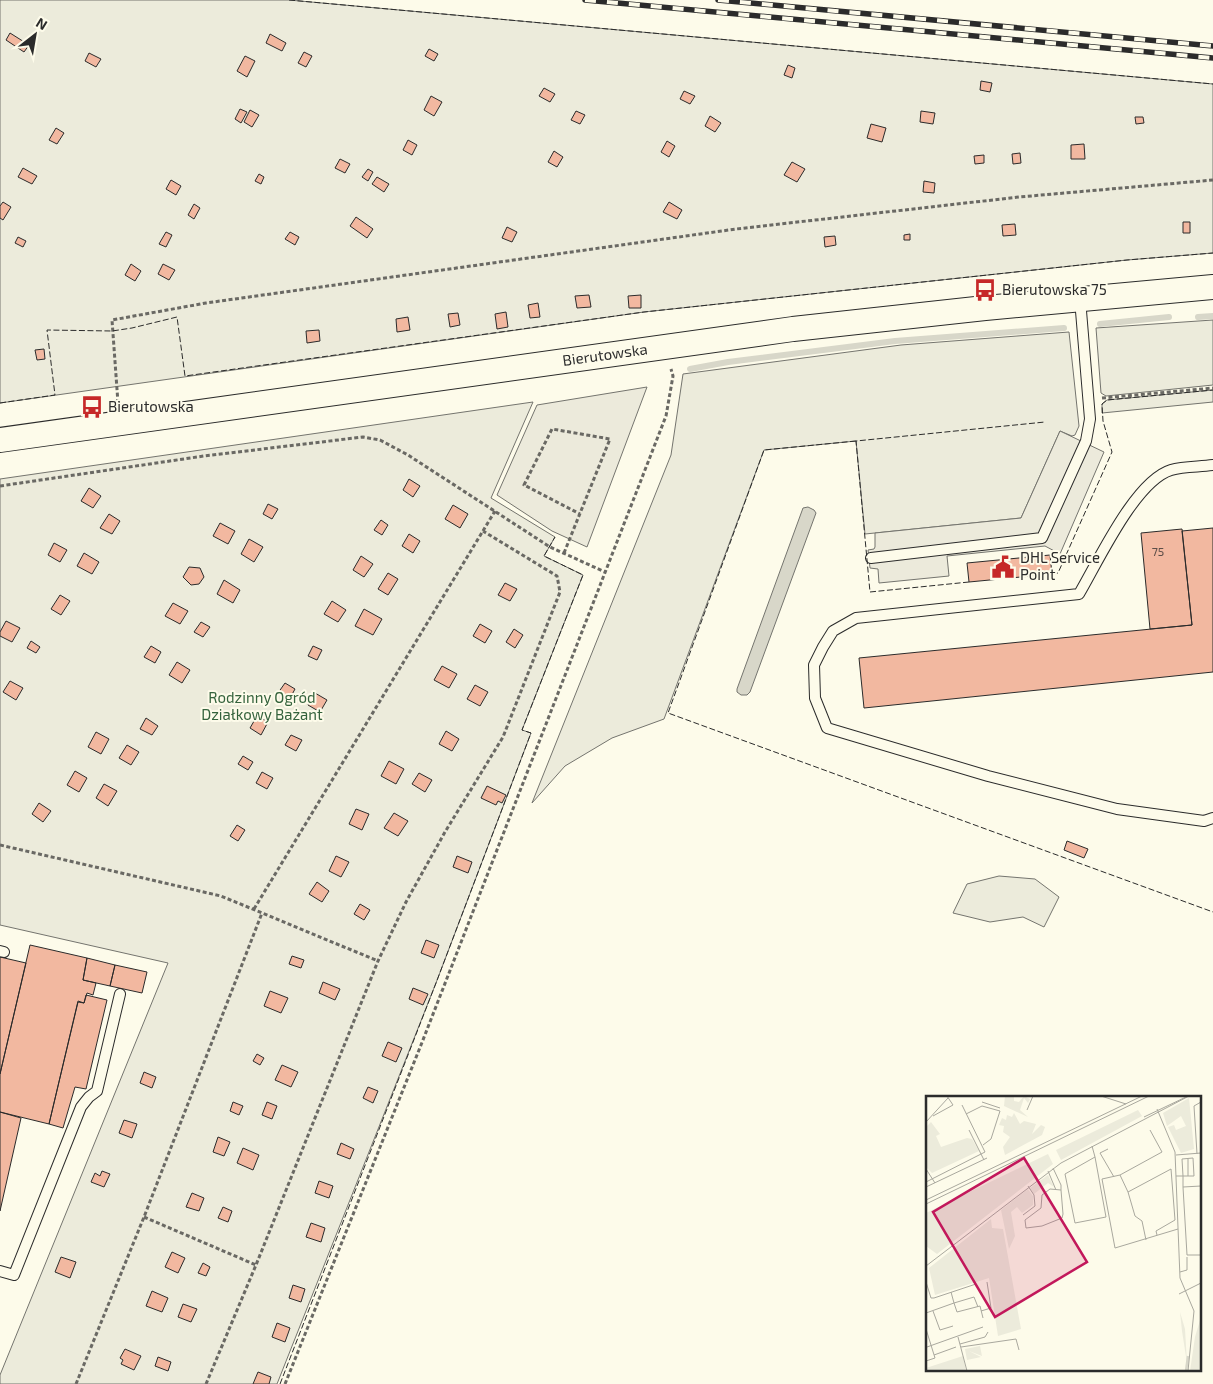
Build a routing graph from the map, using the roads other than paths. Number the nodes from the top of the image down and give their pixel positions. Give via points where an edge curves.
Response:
1 (1213, 287) edge
2 (1080, 299) junction
3 (0, 440) edge
4 (1213, 465) edge
5 (871, 558) dead end
6 (1213, 818) edge
7 (120, 994) dead end
8 (0, 1271) edge

1 - 2 street, Bierutowska
2 - 3 street, Bierutowska via 802,328
2 - 5 lane via 1090,418 1086,441 1042,538
4 - 6 lane via 1170,470 1147,485 1129,509 1079,594 856,618 833,631 814,665 816,698 827,728 1117,810 1204,820
7 - 8 lane via 97,1091 81,1106 14,1275

